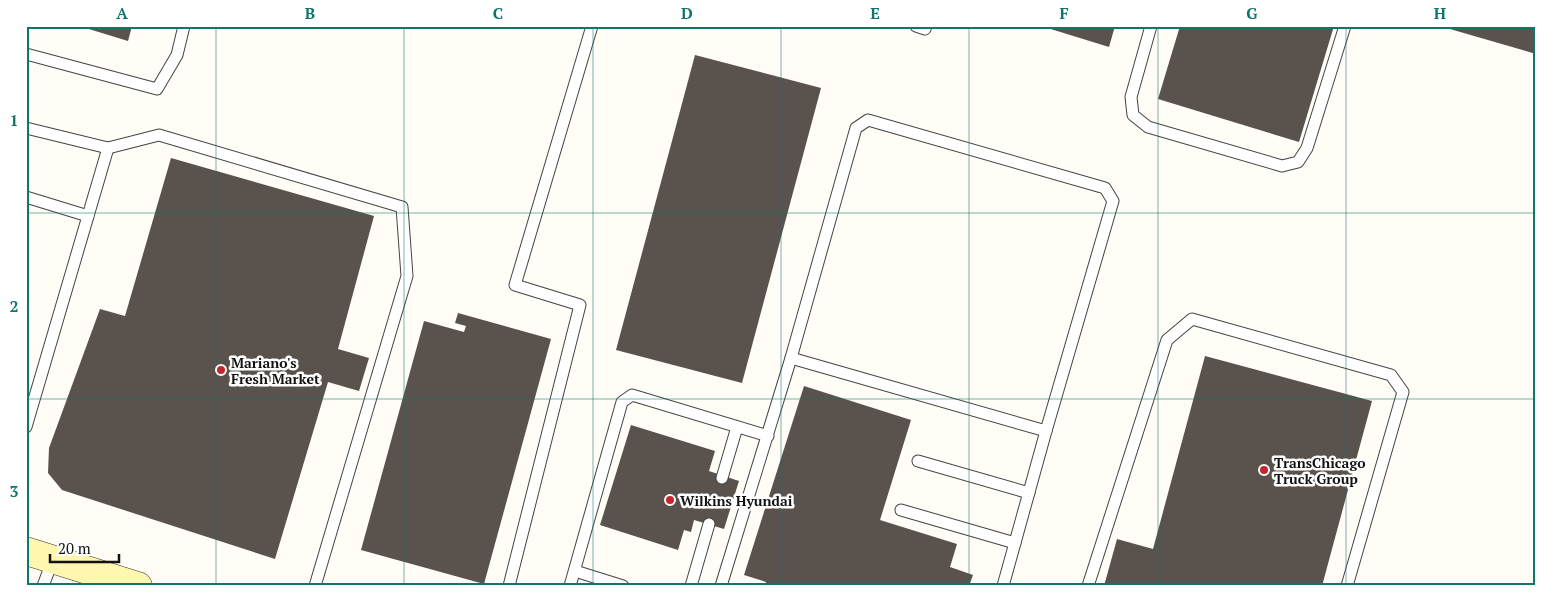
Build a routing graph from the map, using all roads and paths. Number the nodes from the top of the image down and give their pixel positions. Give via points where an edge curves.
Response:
1 (184, 26) edge
2 (592, 26) edge
3 (916, 26) edge
4 (926, 26) edge
5 (1151, 26) edge
6 (1345, 26) edge
7 (26, 54) edge
8 (26, 128) edge
9 (108, 148) junction
10 (26, 197) edge
11 (88, 216) junction
12 (791, 358) junction
13 (29, 406) edge
14 (26, 427) edge
15 (737, 427) junction
16 (1046, 431) junction
17 (768, 436) junction
18 (918, 461) dead end
19 (722, 478) dead end
20 (1029, 493) junction
21 (901, 510) dead end
22 (708, 524) dead end
23 (1015, 543) junction
24 (26, 551) edge
25 (53, 559) junction
26 (575, 571) junction
27 (43, 586) edge
28 (138, 586) edge
29 (315, 586) edge
30 (509, 586) edge
31 (570, 586) edge
32 (623, 586) edge
33 (690, 586) edge
34 (721, 586) edge
35 (1003, 586) edge
36 (1088, 586) edge
37 (1347, 586) edge

1 - 7 lane via 177,55 157,89
2 - 30 lane via 515,285 580,305
3 - 4 lane via 925,29
5 - 6 lane via 1131,97 1133,115 1148,127 1282,166 1298,162 1308,148
8 - 9 lane
9 - 11 lane
9 - 29 lane via 159,135 402,207 407,276
10 - 11 lane
11 - 13 lane
12 - 16 lane
12 - 16 lane via 856,128 868,120 1068,177 1106,188 1114,201
12 - 17 lane
13 - 14 lane
15 - 17 lane
15 - 19 lane
15 - 26 lane via 632,395 622,402
16 - 20 lane
17 - 34 lane
18 - 20 lane
20 - 23 lane
21 - 23 lane
22 - 33 lane
23 - 35 lane
24 - 25 main road
25 - 27 lane
25 - 28 main road
26 - 31 lane
26 - 32 lane
36 - 37 lane via 1167,340 1192,319 1391,375 1403,392

